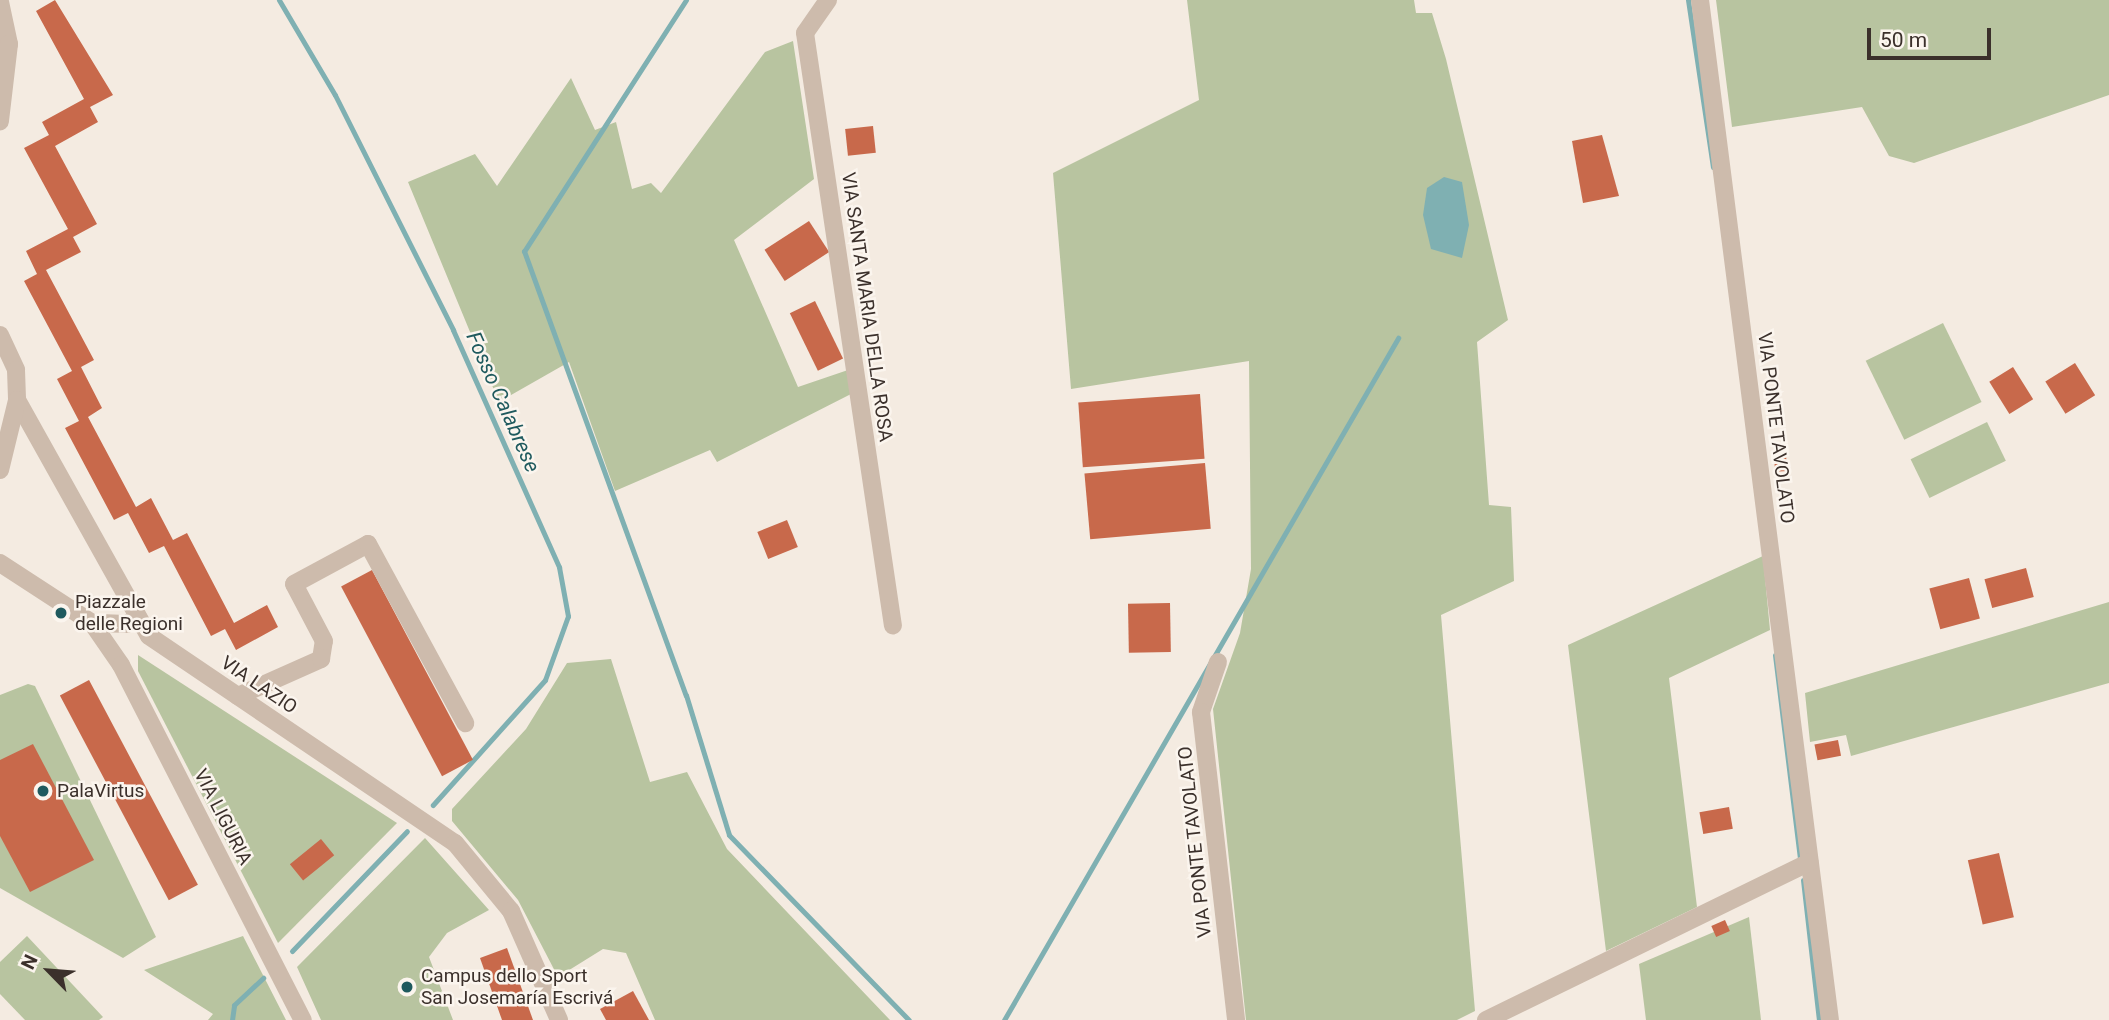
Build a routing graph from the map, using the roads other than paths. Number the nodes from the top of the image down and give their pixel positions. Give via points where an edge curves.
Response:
1 (828, 0) edge
2 (1700, 0) edge
3 (0, 2) edge
4 (0, 121) edge
5 (0, 335) edge
6 (17, 400) junction
7 (0, 470) edge
8 (0, 563) edge
9 (133, 621) junction
10 (893, 626) dead end
11 (96, 630) junction
12 (1219, 662) dead end
13 (237, 696) junction
14 (465, 723) dead end
15 (1810, 862) junction
16 (303, 1020) edge
17 (559, 1020) edge
18 (1236, 1020) edge
19 (1486, 1020) edge
20 (1830, 1020) edge

1 - 10 street, VIA SANTA MARIA DELLA ROSA via 805,33
2 - 15 street, VIA PONTE TAVOLATO
3 - 4 street via 9,44
5 - 6 street, VIA LAZIO via 16,370
6 - 7 street
6 - 9 street, VIA LAZIO
8 - 11 street
9 - 11 street
9 - 13 street, VIA LAZIO
11 - 16 street, VIA LIGURIA via 121,665
12 - 18 street, VIA PONTE TAVOLATO via 1201,712
13 - 14 street via 321,659 324,641 294,584 368,544
13 - 17 street, VIA LAZIO via 455,843 511,911
15 - 19 street
15 - 20 street, VIA PONTE TAVOLATO

